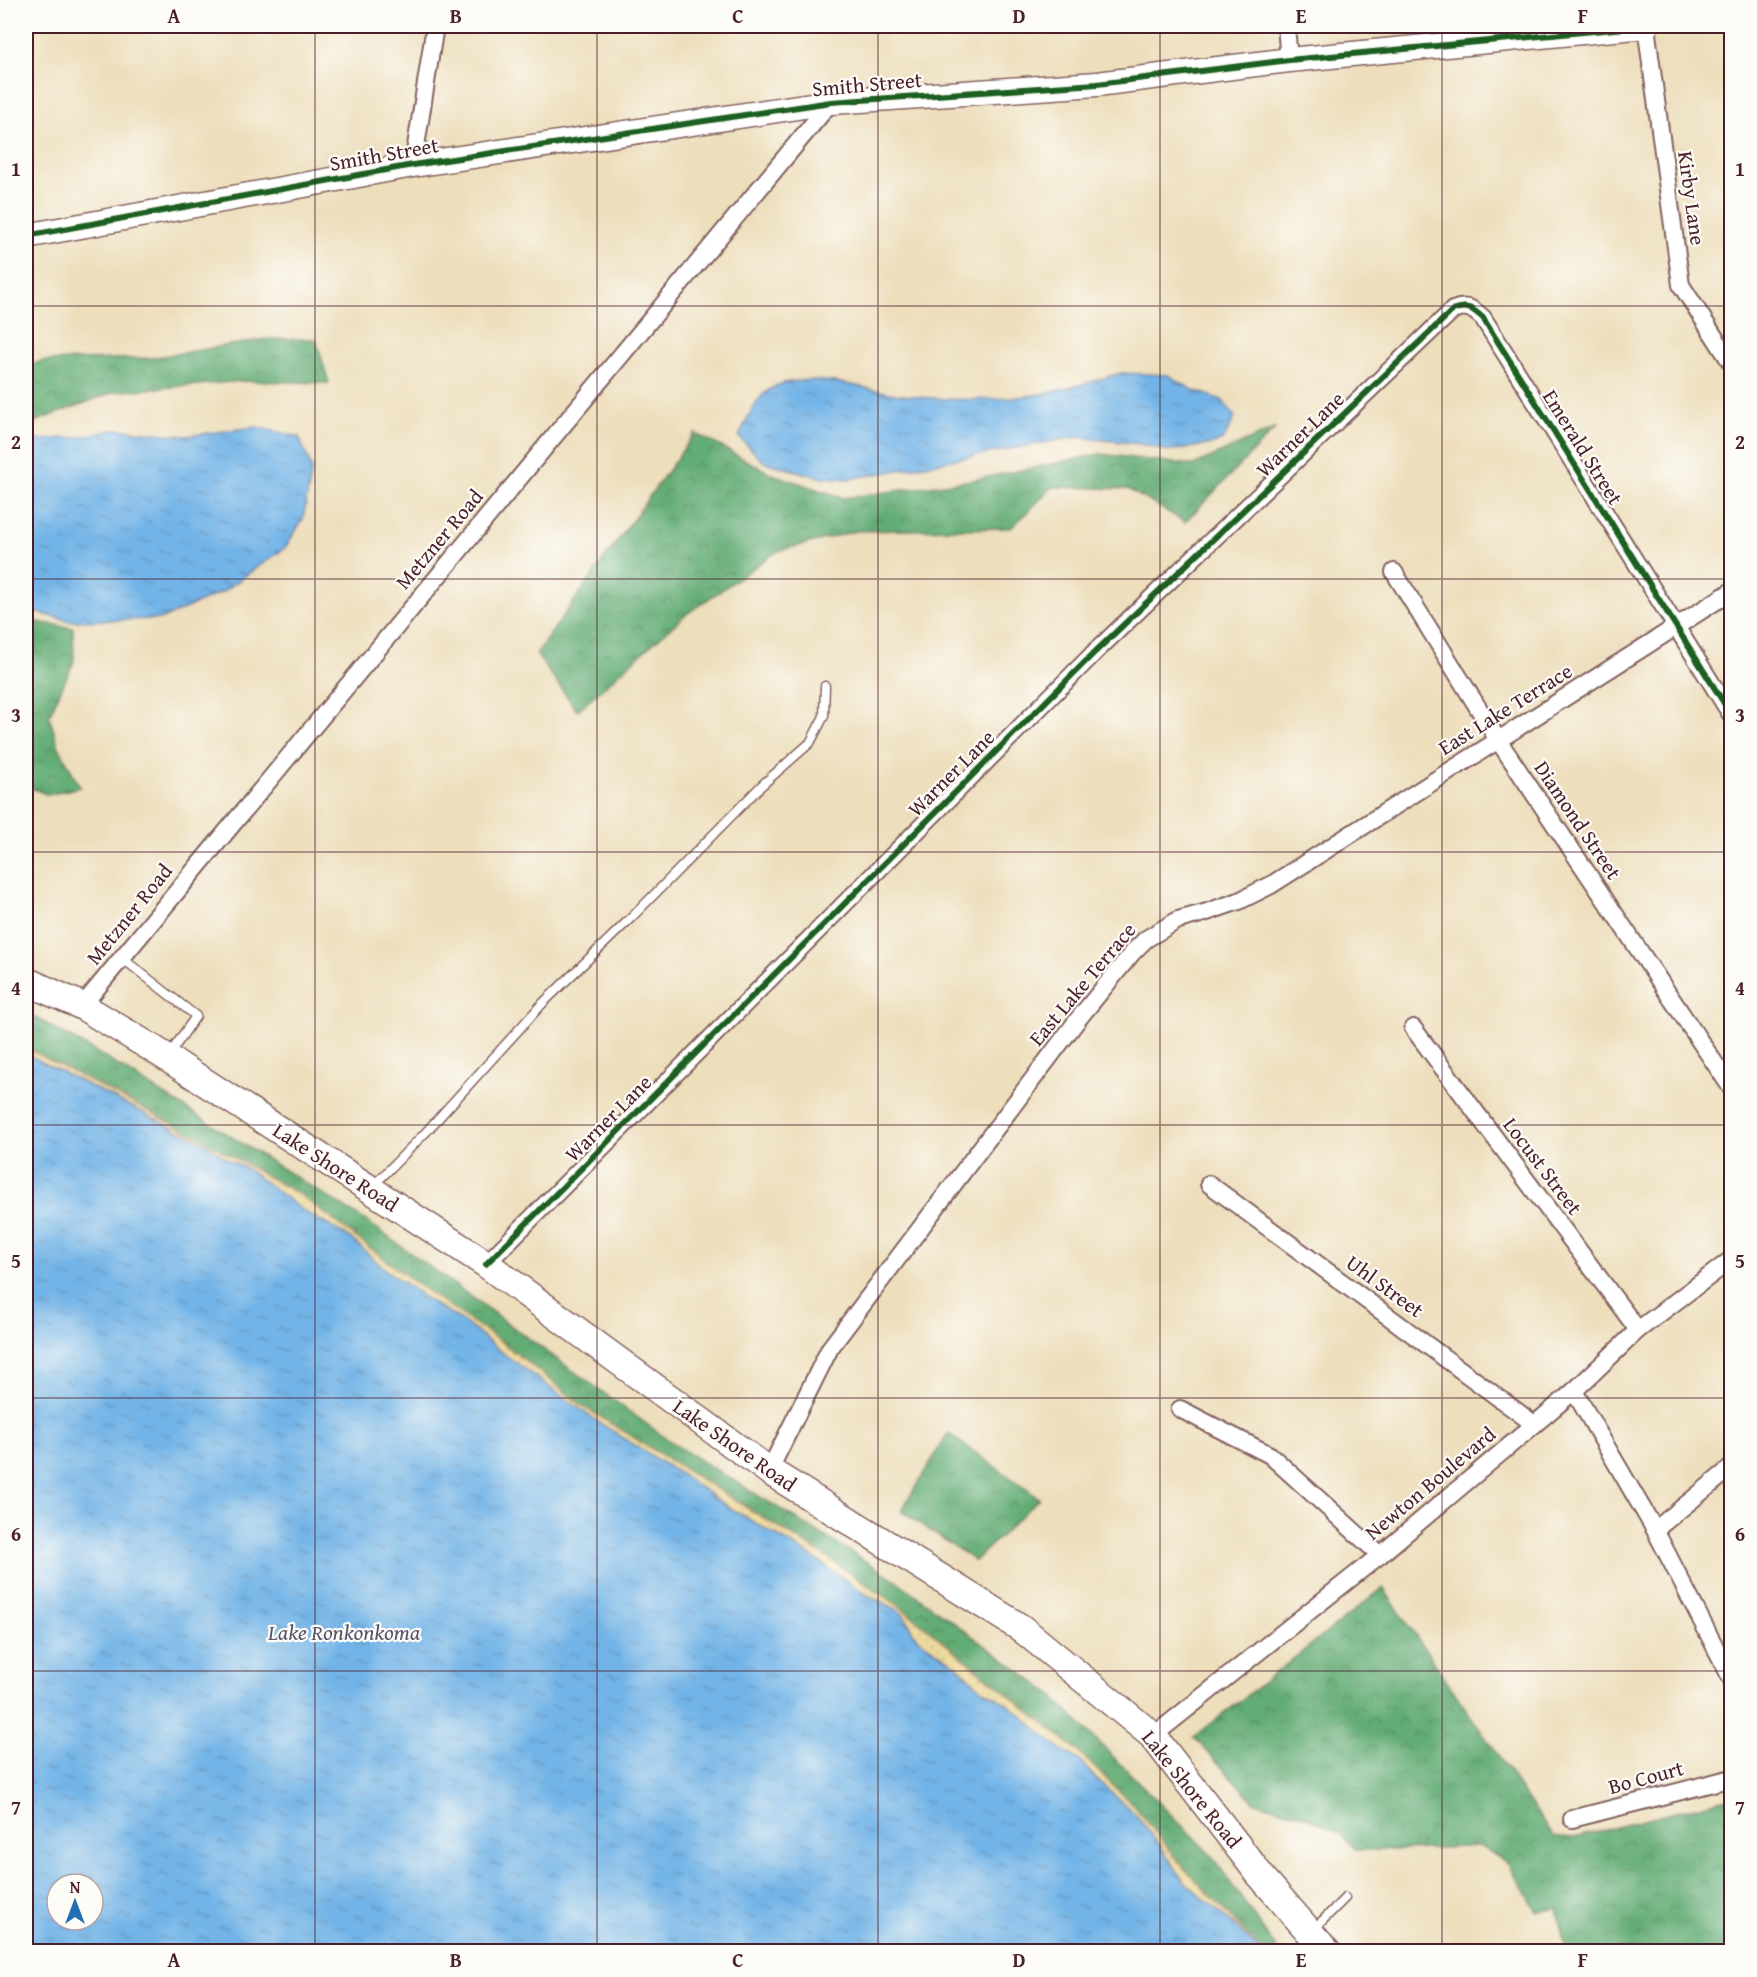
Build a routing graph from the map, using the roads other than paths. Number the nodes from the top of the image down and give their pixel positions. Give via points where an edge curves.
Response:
1 (435, 26) edge
2 (1286, 26) edge
3 (1646, 26) edge
4 (1289, 60) junction
5 (831, 102) junction
6 (414, 165) junction
7 (26, 236) edge
8 (1449, 315) joint
9 (1731, 364) edge
10 (1394, 572) dead end
11 (1731, 591) edge
12 (1676, 627) junction
13 (825, 686) dead end
14 (1731, 716) edge
15 (1498, 740) junction
16 (122, 958) junction
17 (26, 981) edge
18 (82, 1006) junction
19 (1413, 1028) dead end
20 (167, 1057) junction
21 (1731, 1089) edge
22 (1209, 1184) dead end
23 (370, 1189) junction
24 (1731, 1259) edge
25 (486, 1264) junction
26 (1638, 1330) junction
27 (1574, 1390) junction
28 (1180, 1409) dead end
29 (1534, 1424) junction
30 (1731, 1467) edge
31 (769, 1471) junction
32 (1655, 1530) junction
33 (1380, 1555) junction
34 (1731, 1680) edge
35 (1153, 1736) junction
36 (1731, 1778) edge
37 (1572, 1819) dead end
38 (1345, 1898) dead end
39 (1315, 1945) edge

1 - 6 street
2 - 4 street
3 - 4 street, Smith Street
3 - 9 street, Kirby Lane via 1681,285
4 - 5 street, Smith Street via 1097,84
5 - 6 street, Smith Street
5 - 16 street, Metzner Road
6 - 7 street, Smith Street
8 - 12 street, Emerald Street via 1466,307 1483,318
8 - 25 street, Warner Lane via 1087,660
10 - 15 street, Diamond Street
11 - 12 street, East Lake Terrace
12 - 14 street
12 - 15 street, East Lake Terrace
13 - 23 lane via 824,716 810,743 762,785 542,1004
15 - 21 street, Diamond Street
15 - 31 street, East Lake Terrace via 1271,885 1239,901 1178,920 1146,939 1079,1018 830,1348
16 - 18 street, Metzner Road
16 - 20 lane via 196,1016
17 - 18 main road, Lake Shore Road
18 - 20 main road, Lake Shore Road
19 - 26 street, Locust Street
20 - 23 main road, Lake Shore Road
22 - 29 street, Uhl Street
23 - 25 main road, Lake Shore Road
24 - 26 street, Newton Boulevard
25 - 31 main road, Lake Shore Road
26 - 27 street, Newton Boulevard
27 - 29 street, Newton Boulevard
27 - 32 street
28 - 33 street via 1270,1455
29 - 33 street, Newton Boulevard
30 - 32 street
31 - 35 main road, Lake Shore Road via 1021,1628
32 - 34 street
33 - 35 street, Newton Boulevard
35 - 39 main road, Lake Shore Road
36 - 37 street, Bo Court
38 - 39 lane

